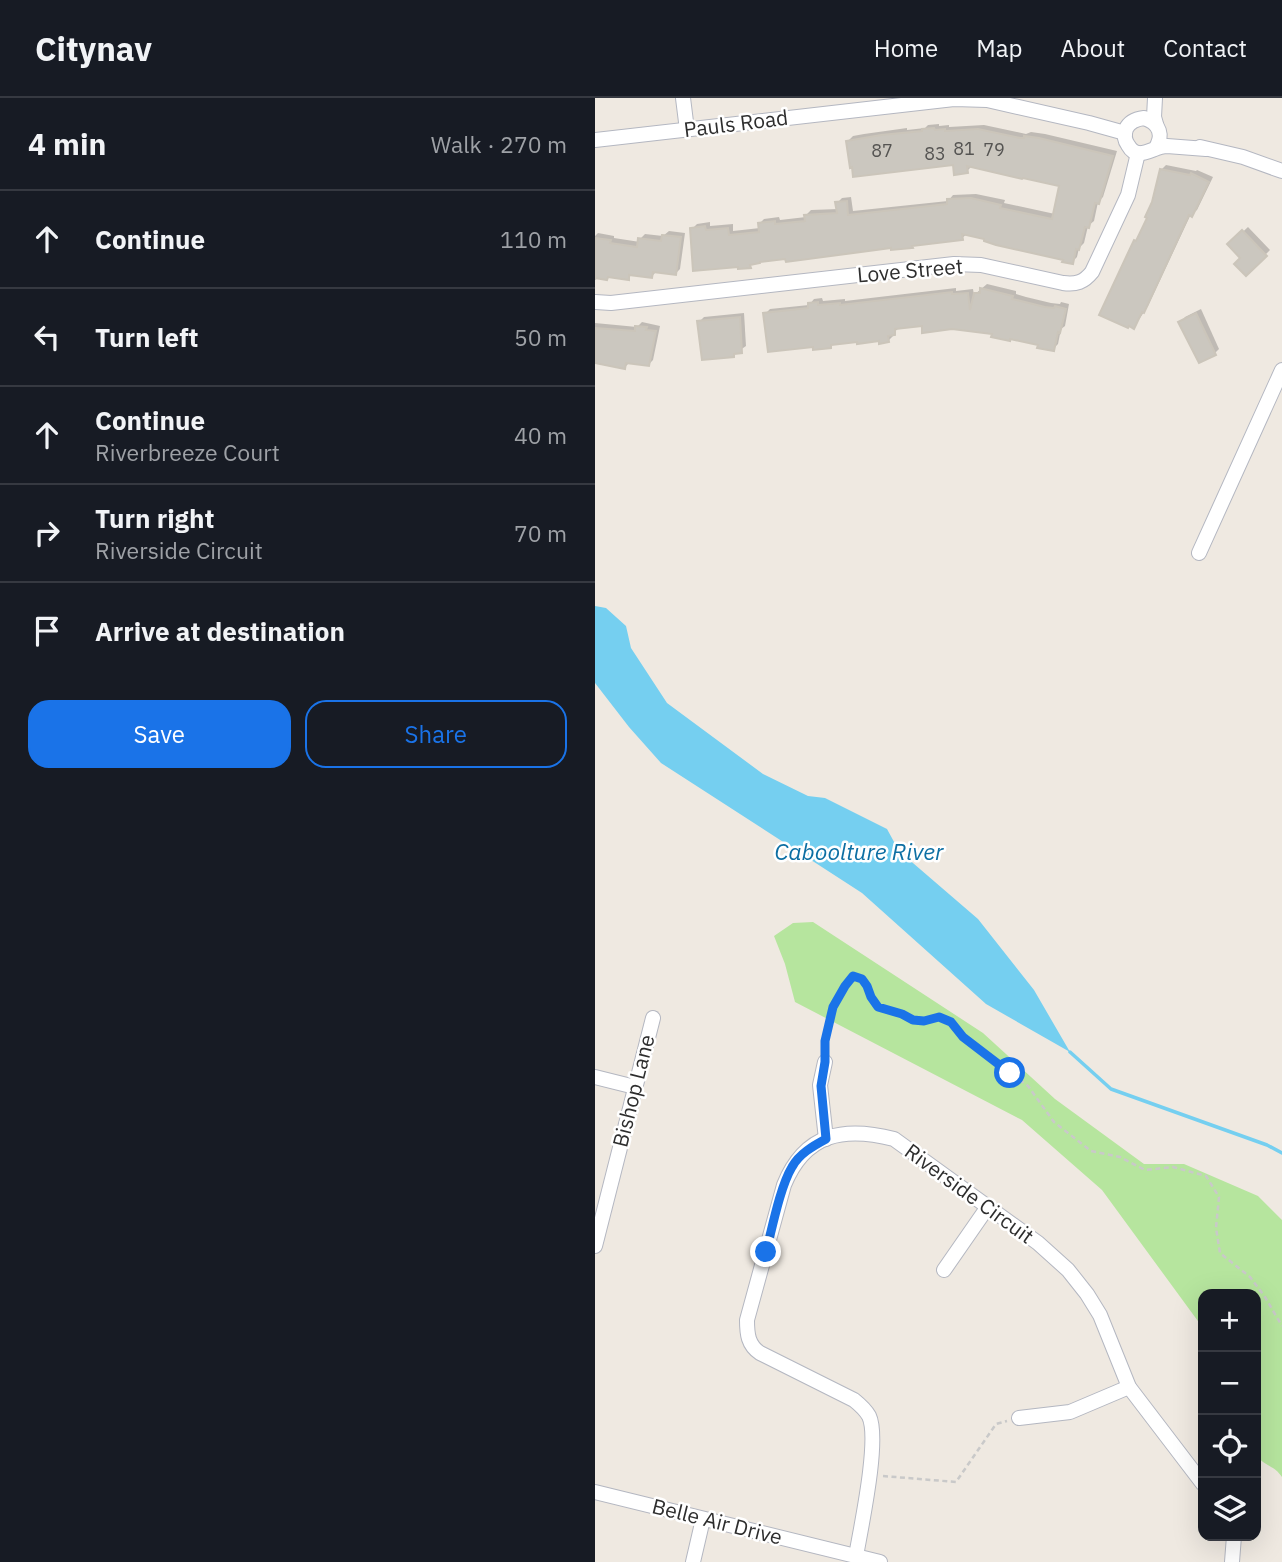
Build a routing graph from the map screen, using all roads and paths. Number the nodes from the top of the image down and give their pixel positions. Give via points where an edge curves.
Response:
1 (683, 98) edge
2 (1148, 98) edge
3 (1155, 98) edge
4 (1137, 119) junction
5 (1158, 127) junction
6 (687, 130) junction
7 (1125, 133) junction
8 (595, 141) edge
9 (1155, 149) junction
10 (1206, 149) junction
11 (1138, 153) junction
12 (1282, 171) edge
13 (595, 302) edge
14 (1282, 370) edge
15 (1199, 553) dead end
16 (653, 1017) dead end
17 (825, 1062) joint
18 (595, 1077) edge
19 (635, 1087) junction
20 (826, 1139) junction
21 (987, 1208) junction
22 (595, 1246) edge
23 (944, 1270) dead end
24 (1282, 1325) edge
25 (1129, 1387) junction
26 (1019, 1418) joint
27 (870, 1475) junction
28 (1198, 1478) edge
29 (595, 1492) edge
30 (703, 1519) junction
31 (1234, 1541) edge
32 (856, 1556) junction
33 (693, 1562) edge
34 (880, 1562) edge
35 (1232, 1562) edge

1 - 6 street
2 - 4 street
3 - 5 street
4 - 5 street via 1150,120
4 - 7 street
5 - 9 street
5 - 10 street via 1166,135
6 - 7 street, Pauls Road via 954,99 988,100
6 - 8 street, Pauls Road
7 - 11 street via 1129,148
9 - 10 street
9 - 11 street
10 - 12 street
11 - 13 street, Love Street via 1128,195 1092,272 1072,284 981,265 954,264
14 - 15 street
16 - 19 street, Bishop Lane
17 - 20 street via 821,1086
17 - 24 path via 833,1007 853,976 862,979 878,1007 913,1020 939,1017 951,1022 963,1037 1028,1086 1054,1122 1091,1151 1121,1157 1145,1170 1173,1167 1206,1176 1219,1197 1216,1228 1220,1253 1249,1277
18 - 19 street
19 - 22 street, Bishop Lane
20 - 21 street, Riverside Circuit via 857,1132 894,1139
20 - 27 street, Riverside Circuit via 810,1147 791,1167 747,1331 749,1342 759,1353 863,1407 872,1425
21 - 23 street
21 - 25 street, Riverside Circuit via 1068,1270 1100,1315
25 - 26 street via 1070,1412
25 - 28 street, Riverside Circuit
26 - 27 path via 996,1424 956,1482
27 - 32 street, Riverside Circuit
29 - 30 street, Belle Air Drive
30 - 32 street, Belle Air Drive
30 - 33 street
31 - 35 street
32 - 34 street, Belle Air Drive

